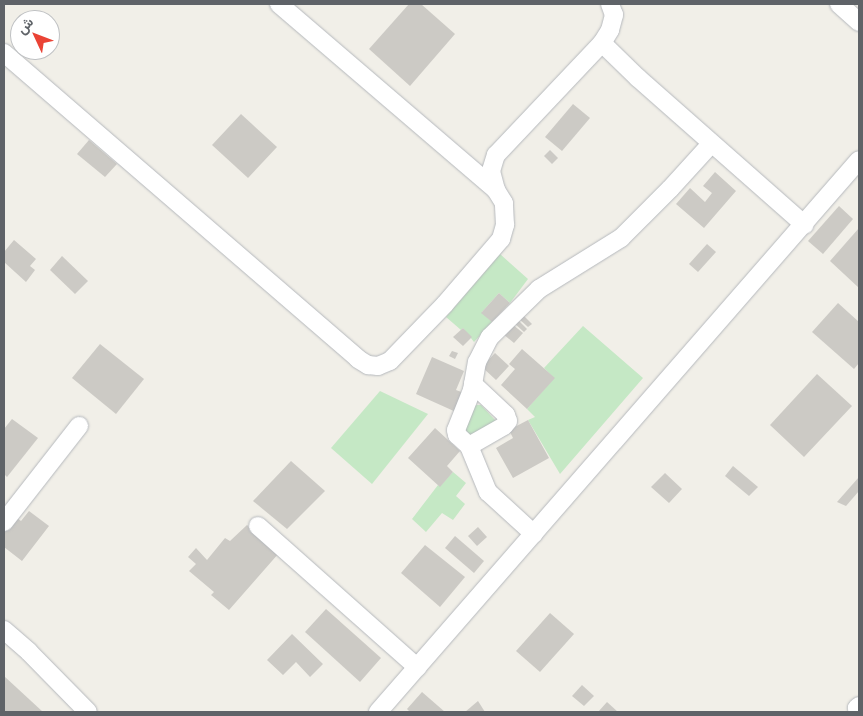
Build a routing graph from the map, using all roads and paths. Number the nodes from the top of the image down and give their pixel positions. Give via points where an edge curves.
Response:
1 (279, 4) edge
2 (610, 4) edge
3 (839, 4) edge
4 (859, 22) edge
5 (602, 43) junction
6 (4, 53) edge
7 (712, 144) junction
8 (859, 160) edge
9 (496, 190) junction
10 (805, 225) junction
11 (473, 384) junction
12 (79, 426) dead end
13 (469, 446) junction
14 (4, 522) edge
15 (258, 526) dead end
16 (534, 534) junction
17 (4, 630) edge
18 (418, 668) junction
19 (88, 712) edge
20 (378, 712) edge

1 - 9 street
2 - 5 street via 614,16
3 - 4 street
5 - 7 street
5 - 9 street via 496,155 491,170
6 - 9 street via 368,366 390,361 501,239 506,224 504,203
7 - 10 street
7 - 11 street via 621,238 539,289 490,337 477,362
8 - 10 street
10 - 16 street
11 - 13 street via 456,430
11 - 13 street via 506,415 508,421
12 - 14 street
13 - 16 street via 488,492
15 - 18 street
16 - 18 street
17 - 19 street
18 - 20 street

